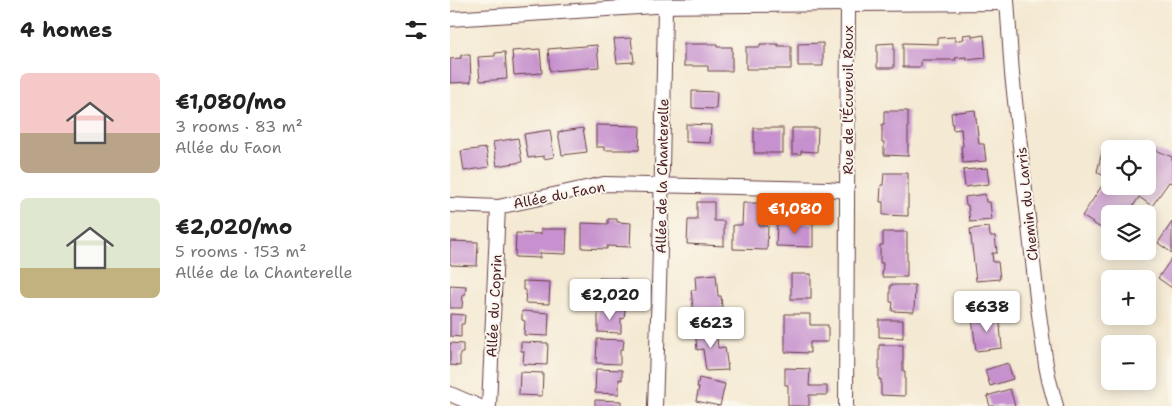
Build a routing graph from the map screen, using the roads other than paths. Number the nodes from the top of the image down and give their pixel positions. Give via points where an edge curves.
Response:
1 (1007, 2) edge
2 (848, 4) junction
3 (665, 6) junction
4 (450, 19) edge
5 (661, 186) junction
6 (847, 191) junction
7 (450, 205) edge
8 (498, 207) junction
9 (450, 394) edge
10 (478, 406) edge
11 (489, 406) edge
12 (655, 406) edge
13 (846, 406) edge
14 (1056, 406) edge

1 - 2 street
1 - 14 street, Chemin du Larris via 1012,74 1040,316 1046,365
2 - 3 street
2 - 6 street, Rue de l'Écureuil Roux
3 - 4 street
3 - 5 street, Allée de la Chanterelle
5 - 6 street, Allée du Faon
5 - 8 street, Allée du Faon via 604,184
5 - 12 street, Allée de la Chanterelle
6 - 13 street, Rue de l'Écureuil Roux
7 - 8 street, Allée du Faon
8 - 11 street, Allée du Coprin
9 - 10 street

